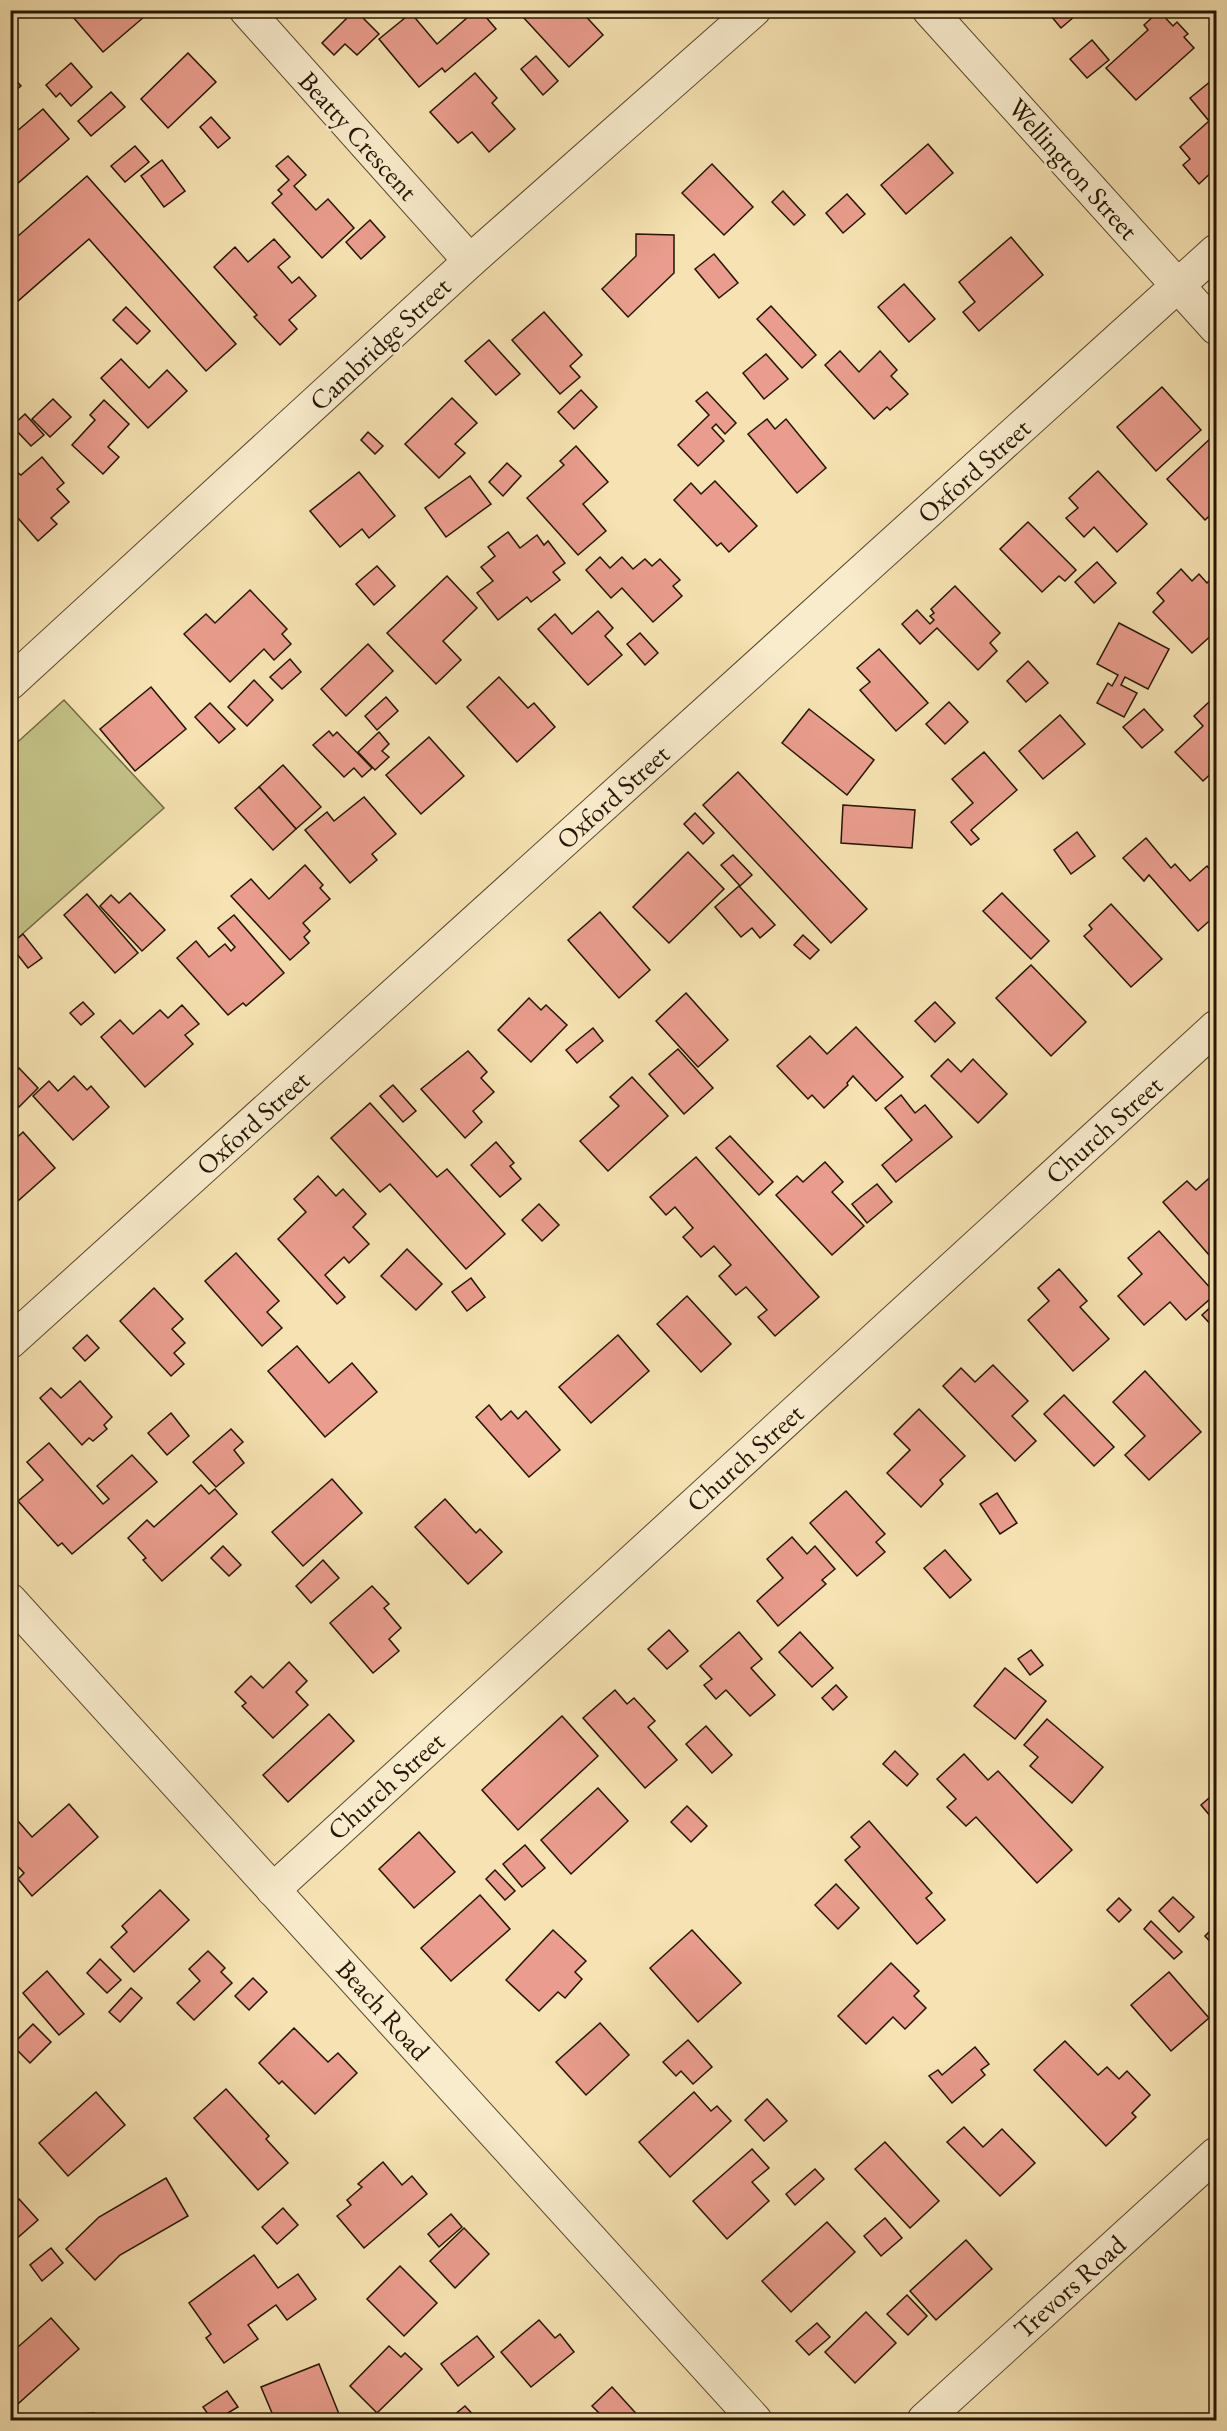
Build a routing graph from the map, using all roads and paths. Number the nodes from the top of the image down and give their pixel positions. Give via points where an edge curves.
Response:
1 (246, 10) edge
2 (754, 10) edge
3 (929, 10) edge
4 (1216, 251) edge
5 (470, 261) junction
6 (1178, 285) junction
7 (1216, 328) edge
8 (10, 683) edge
9 (1216, 1027) edge
10 (10, 1342) edge
11 (10, 1600) edge
12 (273, 1890) junction
13 (1216, 2154) edge
14 (755, 2421) edge
15 (924, 2421) edge

1 - 5 street, Beatty Crescent
2 - 5 street, Cambridge Street
3 - 6 street, Wellington Street
4 - 6 street, Oxford Street
5 - 8 street, Cambridge Street
6 - 7 street, Wellington Street
6 - 10 street, Oxford Street
9 - 12 street, Church Street
11 - 12 street, Beach Road
12 - 14 street, Beach Road
13 - 15 street, Trevors Road

